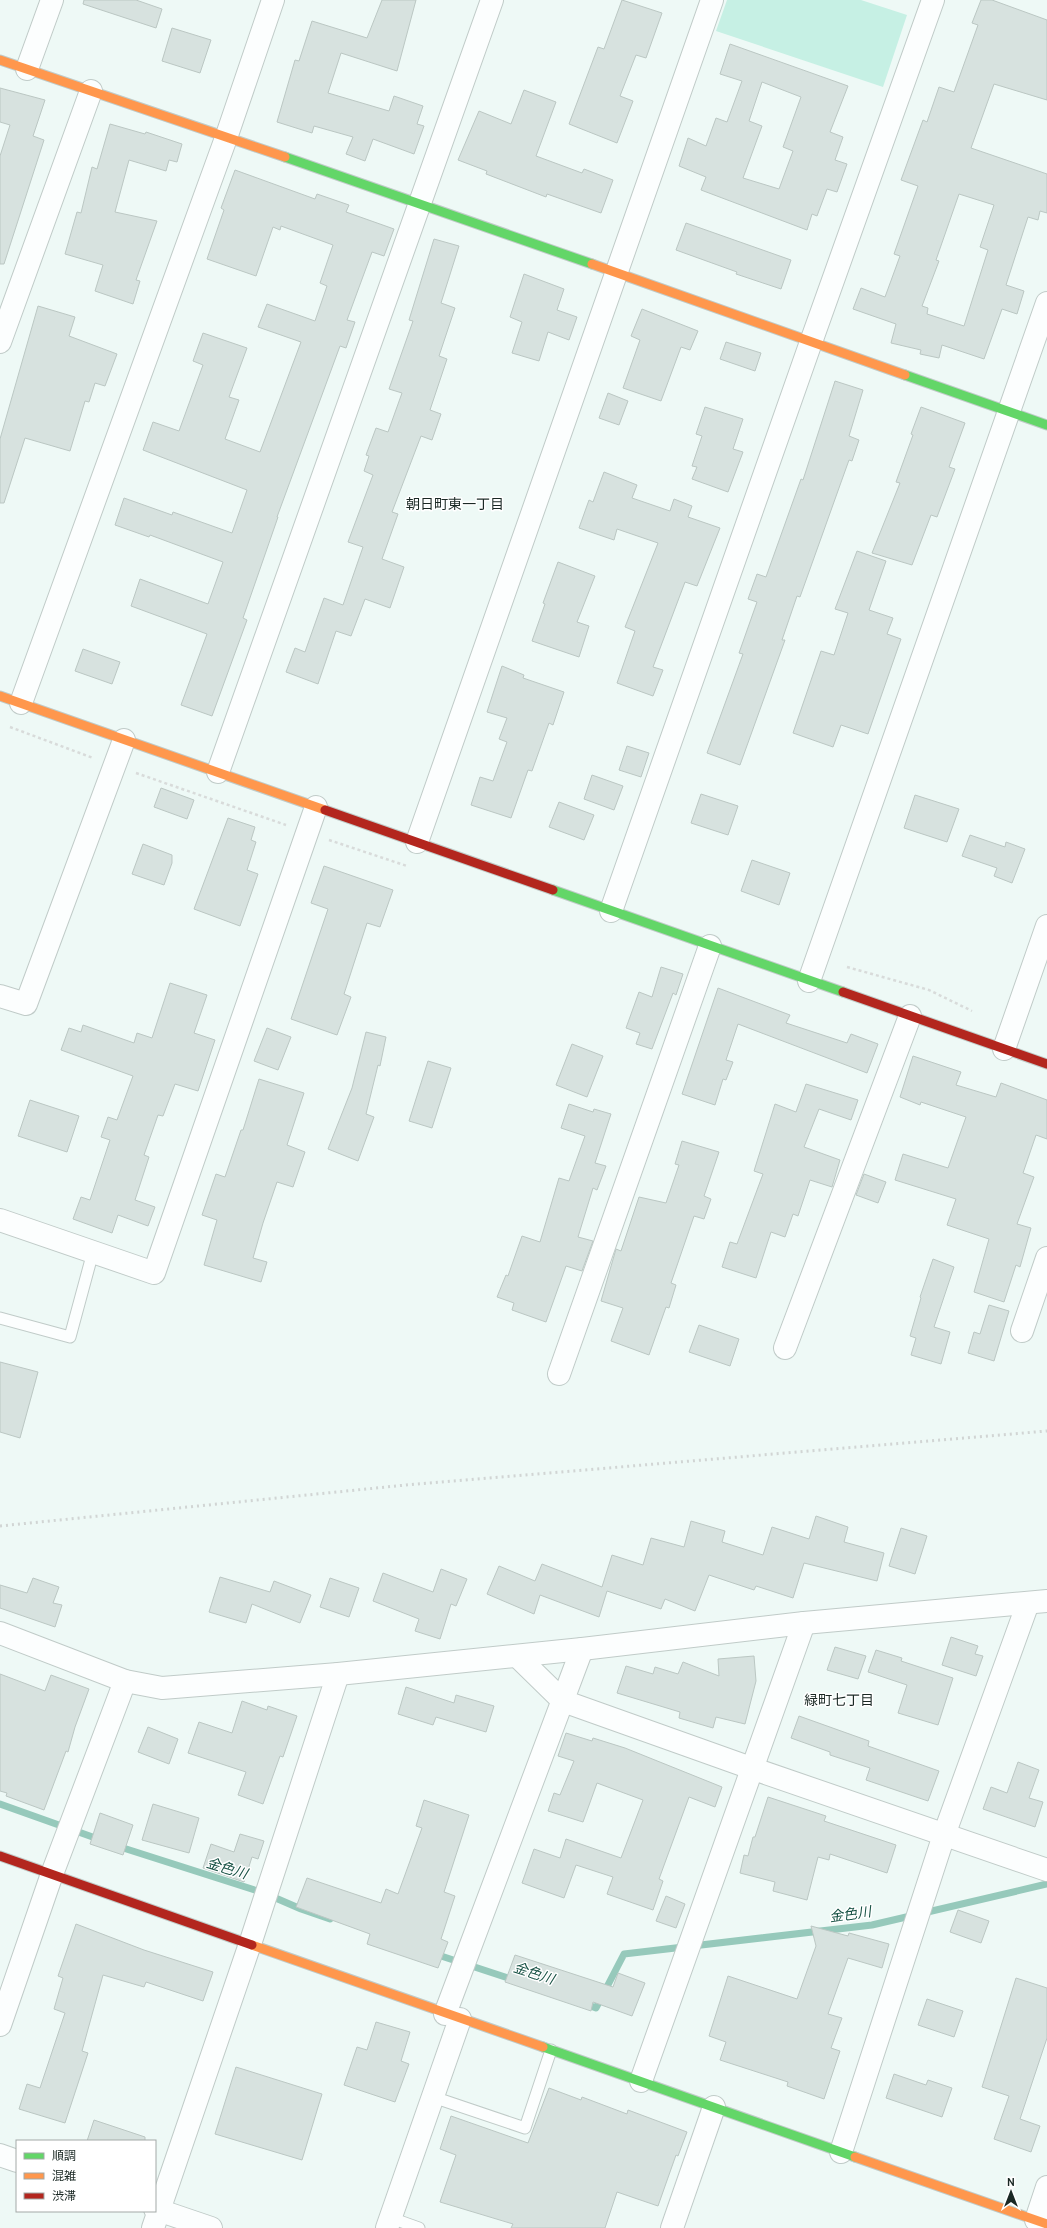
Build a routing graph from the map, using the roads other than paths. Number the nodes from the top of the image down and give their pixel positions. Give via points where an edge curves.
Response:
1 (52, 0) edge
2 (273, 0) edge
3 (492, 0) edge
4 (712, 0) edge
5 (933, 0) edge
6 (0, 60) edge
7 (27, 69) junction
8 (91, 91) junction
9 (226, 138) junction
10 (421, 203) junction
11 (616, 273) junction
12 (1047, 304) edge
13 (0, 342) edge
14 (811, 342) junction
15 (1009, 412) junction
16 (1047, 425) edge
17 (6, 700) edge
18 (124, 740) junction
19 (218, 772) junction
20 (316, 807) junction
21 (417, 842) junction
22 (612, 911) junction
23 (1047, 926) edge
24 (710, 946) junction
25 (808, 980) junction
26 (0, 996) edge
27 (910, 1016) junction
28 (1004, 1049) junction
29 (1047, 1064) edge
30 (0, 1220) edge
31 (93, 1252) junction
32 (1047, 1258) edge
33 (0, 1318) edge
34 (1022, 1331) dead end
35 (785, 1348) dead end
36 (559, 1374) dead end
37 (1038, 1602) edge
38 (804, 1622) junction
39 (0, 1633) edge
40 (582, 1649) junction
41 (517, 1656) junction
42 (338, 1674) junction
43 (125, 1681) junction
44 (563, 1701) junction
45 (751, 1768) junction
46 (944, 1835) junction
47 (0, 1856) edge
48 (1047, 1870) edge
49 (52, 1874) junction
50 (250, 1944) junction
51 (452, 2016) junction
52 (0, 2025) edge
53 (551, 2050) junction
54 (641, 2081) junction
55 (433, 2097) junction
56 (714, 2107) junction
57 (841, 2152) junction
58 (0, 2155) edge
59 (16, 2161) edge
60 (1047, 2187) edge
61 (156, 2216) edge
62 (1042, 2222) edge
63 (389, 2223) edge
64 (211, 2228) edge
65 (419, 2228) edge
66 (672, 2228) edge

1 - 7 street
2 - 9 street
3 - 10 street
4 - 11 street
5 - 14 street
6 - 7 street
7 - 8 street
8 - 9 street
8 - 13 street
9 - 10 street
9 - 17 street
10 - 11 street
10 - 19 street
11 - 14 street
11 - 21 street
12 - 15 street
14 - 15 street
14 - 22 street
15 - 16 street
15 - 25 street
17 - 18 street
18 - 19 street
18 - 26 street via 26,1004
19 - 20 street
20 - 21 street
20 - 31 street via 154,1273
21 - 22 street
22 - 24 street
23 - 28 street
24 - 25 street
24 - 36 street
25 - 27 street
27 - 28 street
27 - 35 street
28 - 29 street
30 - 31 street
31 - 33 lane via 70,1337
32 - 34 street
37 - 38 street
37 - 46 street
38 - 40 street
38 - 45 street
39 - 43 street
40 - 41 street
40 - 44 street
41 - 42 street
41 - 44 street
42 - 43 street via 162,1688
42 - 50 street
43 - 49 street
44 - 45 street
44 - 51 street
45 - 46 street
45 - 54 street
46 - 48 street
46 - 57 street
47 - 49 street
49 - 50 street
49 - 52 street
50 - 51 street
50 - 61 street
51 - 53 street
51 - 55 street
53 - 54 street
53 - 55 lane via 525,2128
54 - 56 street
55 - 63 street
56 - 57 street
56 - 66 street
57 - 62 street
58 - 59 street
60 - 62 street
61 - 64 street
63 - 65 lane

